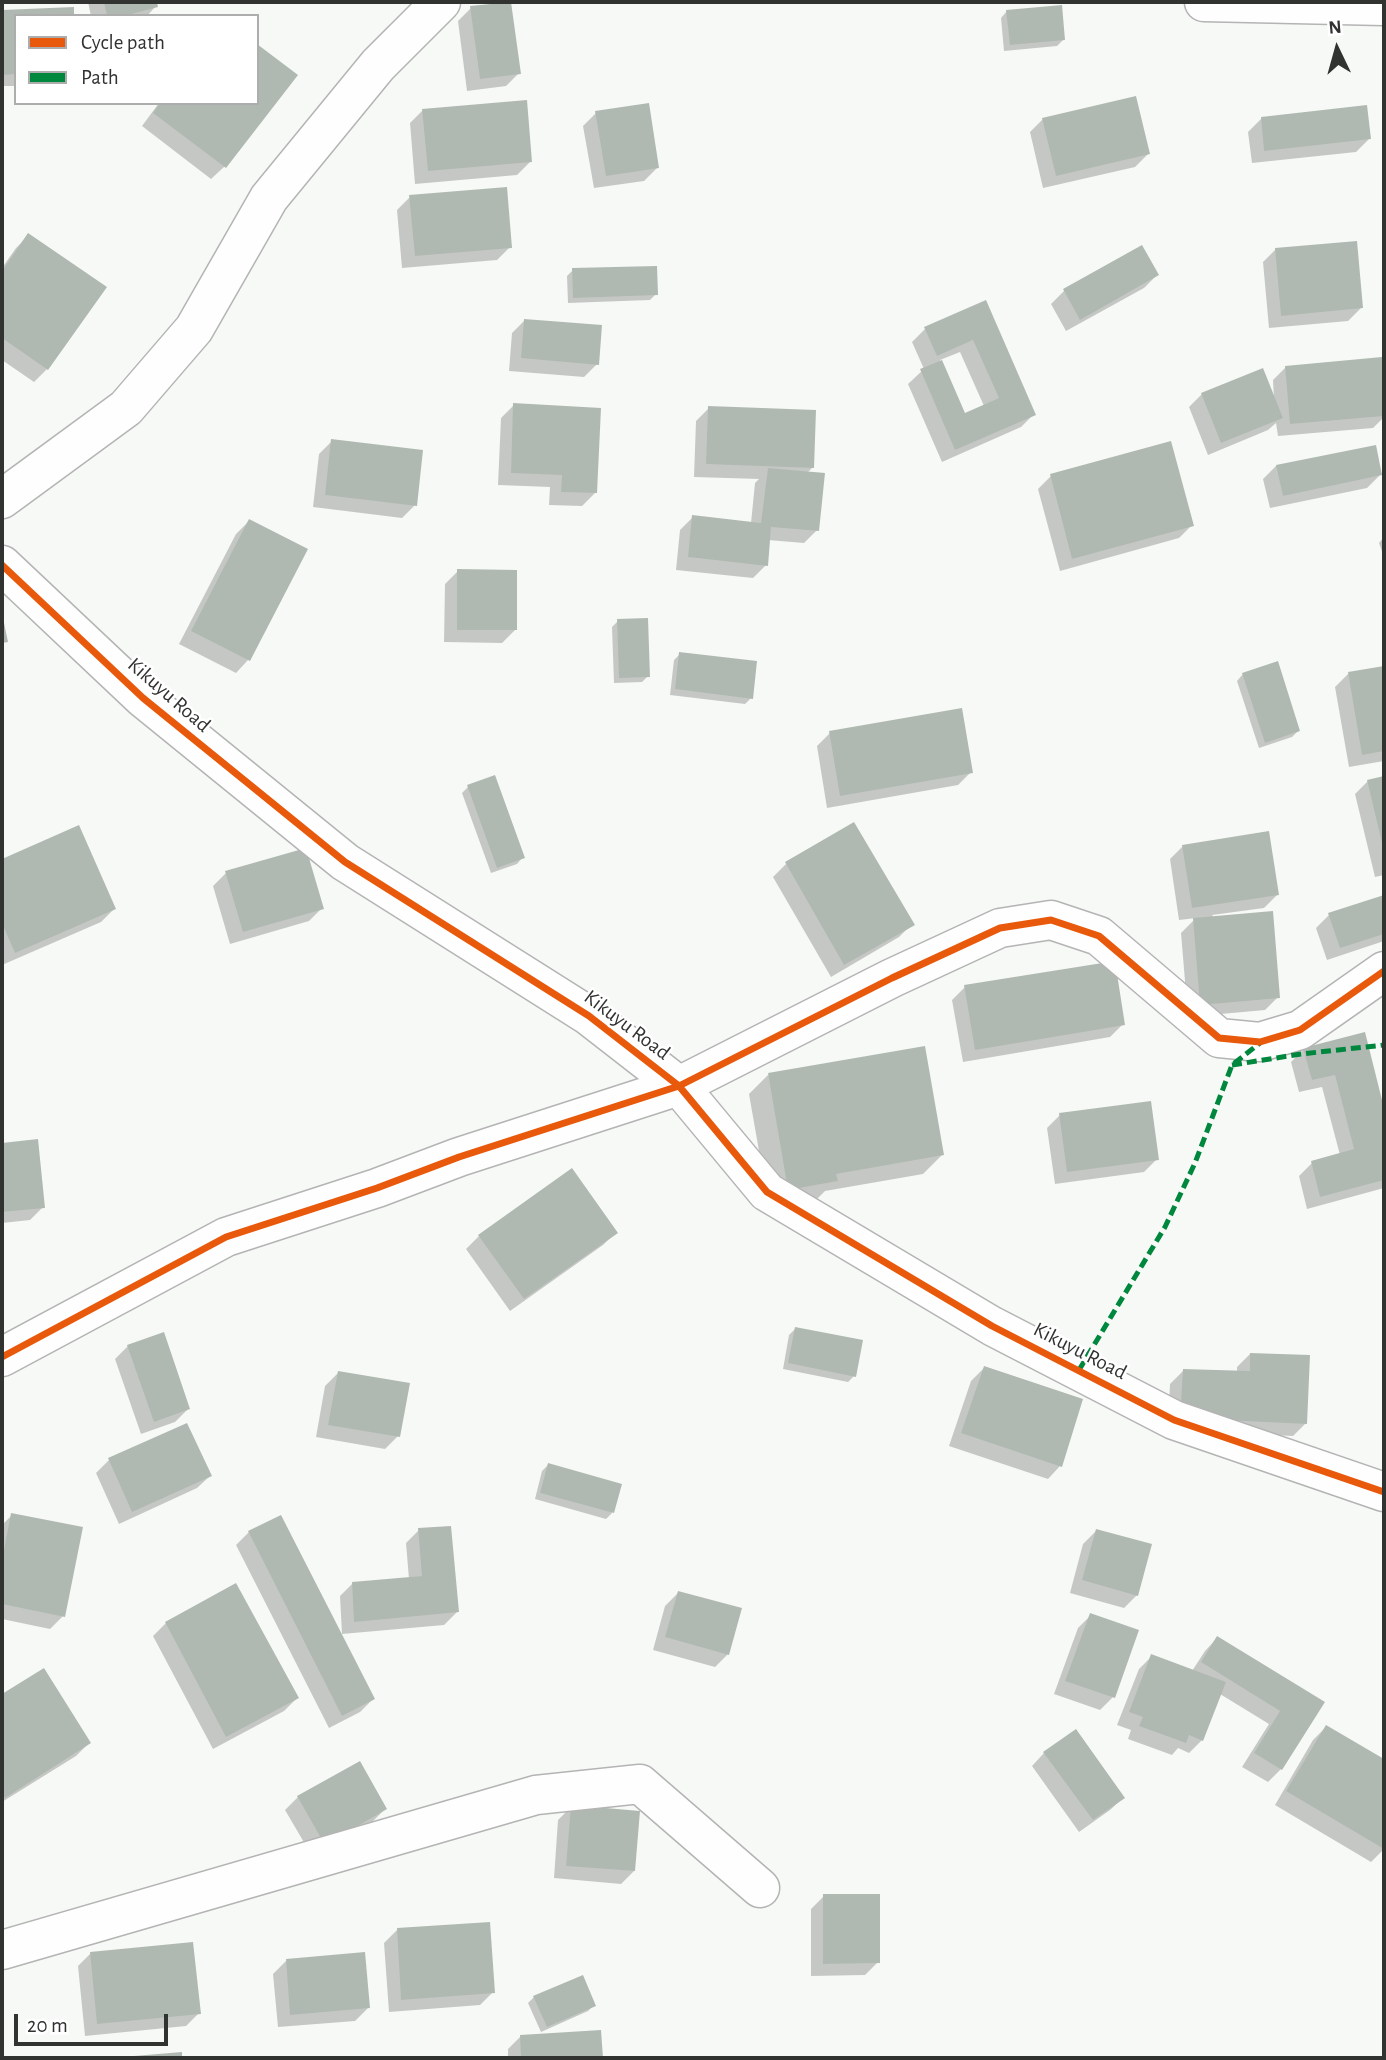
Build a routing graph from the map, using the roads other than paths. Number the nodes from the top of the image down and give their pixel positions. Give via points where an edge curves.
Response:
1 (441, 2) edge
2 (1204, 2) edge
3 (1384, 6) edge
4 (2, 499) edge
5 (2, 565) edge
6 (1384, 971) edge
7 (679, 1086) junction
8 (2, 1357) edge
9 (1384, 1492) edge
10 (760, 1888) dead end
11 (2, 1950) edge

1 - 4 street via 378,65 269,198 194,329 126,408
2 - 3 street
5 - 7 street, Kikuyu Road via 143,698 345,862 589,1016
6 - 7 street via 1300,1030 1260,1042 1219,1038 1099,936 1051,920 1012,926 892,978
7 - 8 street via 226,1237
7 - 9 street, Kikuyu Road via 767,1192 992,1326 1174,1420
10 - 11 street via 640,1784 536,1795

